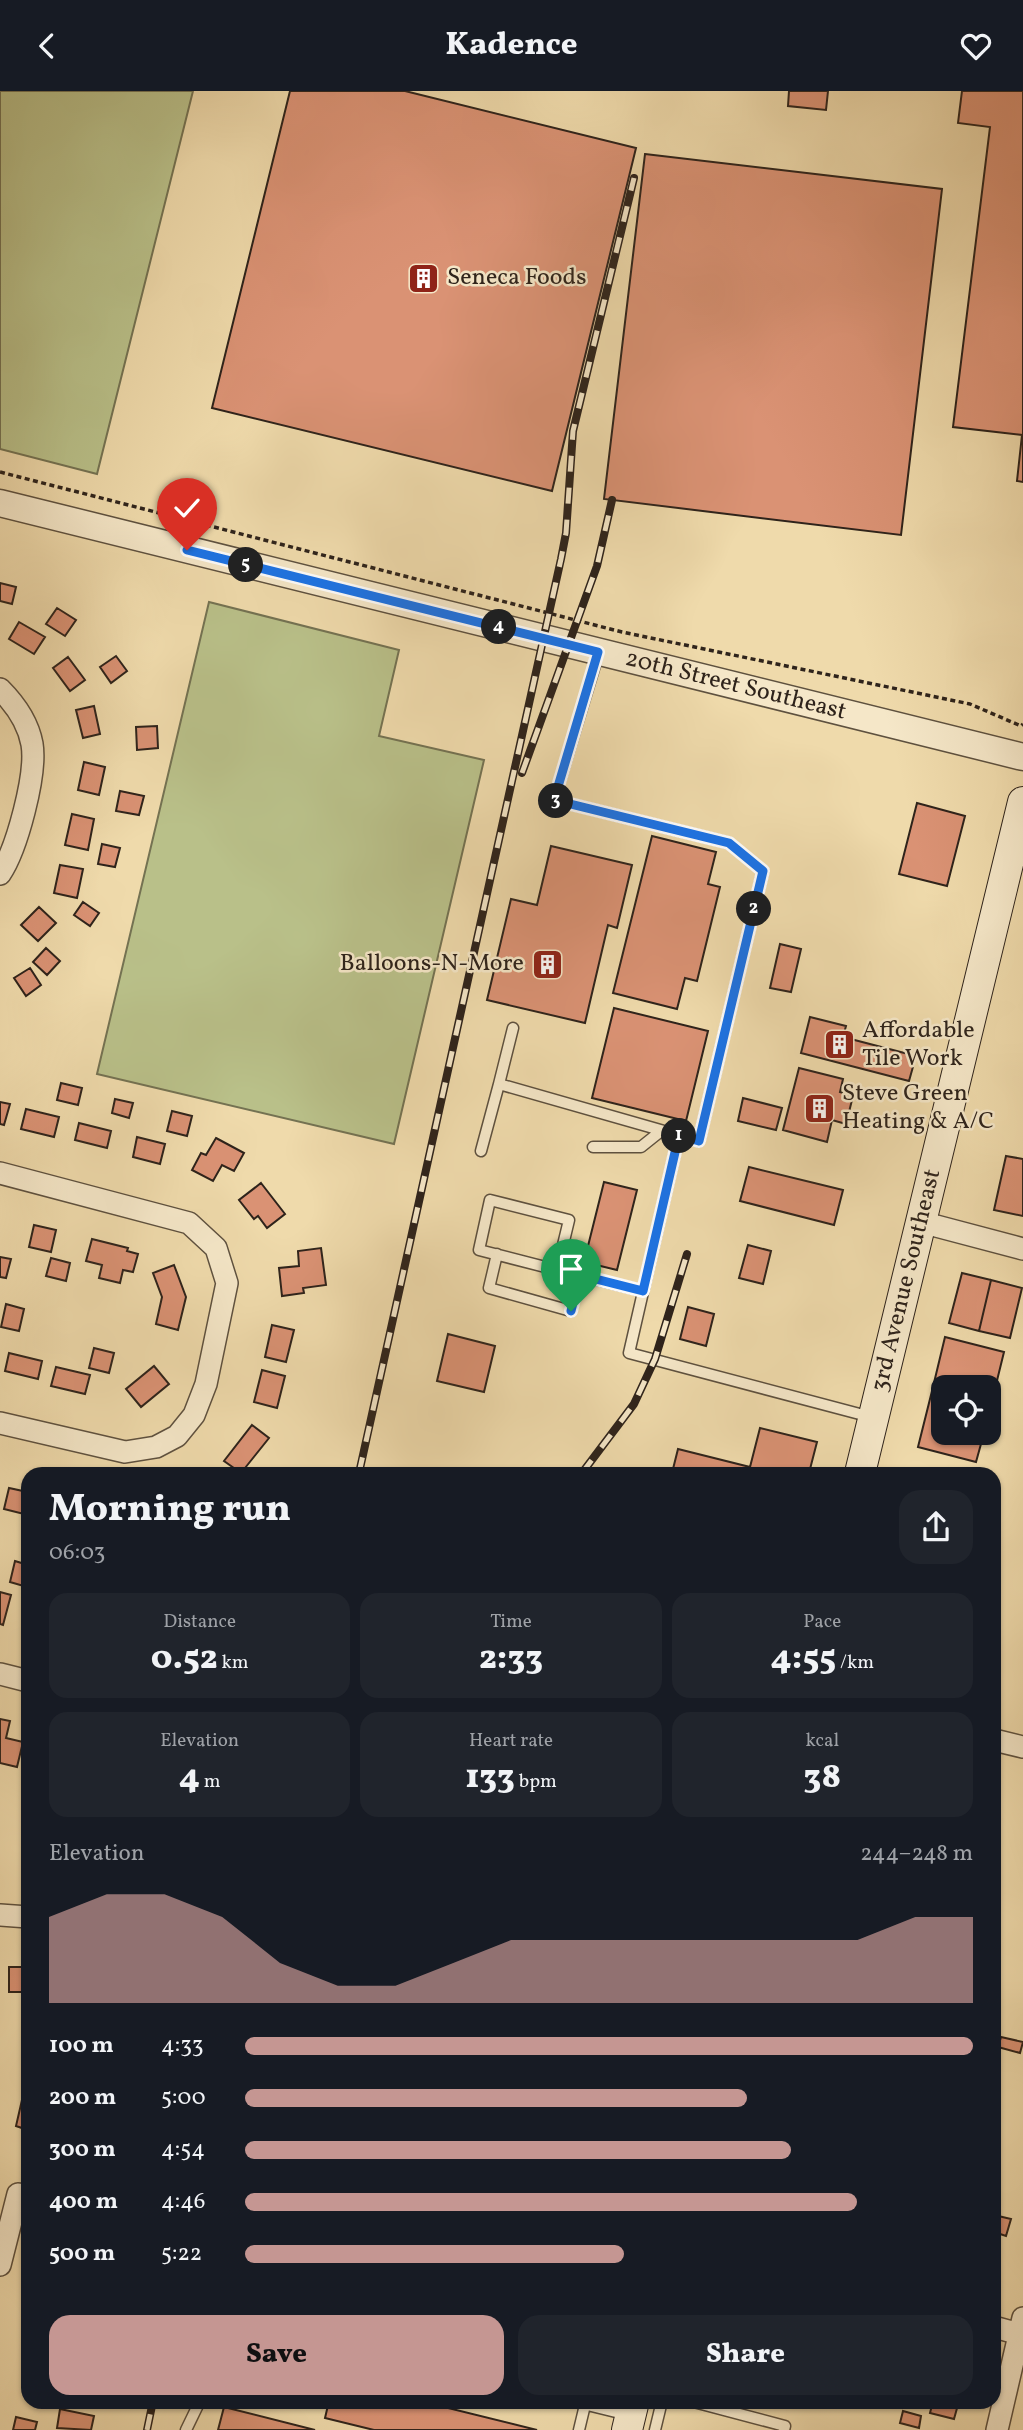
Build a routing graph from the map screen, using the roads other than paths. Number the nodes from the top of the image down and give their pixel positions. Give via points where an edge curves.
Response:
1 (0, 502) edge
2 (598, 652) junction
3 (0, 689) edge
4 (1023, 757) edge
5 (1023, 802) edge
6 (0, 874) edge
7 (513, 1028) dead end
8 (499, 1084) junction
9 (661, 1131) junction
10 (679, 1135) junction
11 (593, 1147) dead end
12 (481, 1151) dead end
13 (0, 1173) edge
14 (921, 1222) junction
15 (1023, 1249) edge
16 (497, 1254) junction
17 (557, 1270) junction
18 (580, 1275) junction
19 (643, 1291) junction
20 (874, 1417) junction
21 (0, 1423) edge
22 (862, 1467) edge
23 (0, 1674) edge
24 (21, 1679) edge
25 (1001, 1742) edge
26 (1023, 1747) edge
27 (0, 1915) edge
28 (21, 1916) edge
29 (18, 2194) dead end
30 (0, 2265) edge
31 (1001, 2328) edge
32 (1022, 2329) edge
33 (196, 2409) edge
34 (584, 2409) edge
35 (600, 2409) edge
36 (722, 2409) edge
37 (637, 2419) edge
38 (186, 2430) edge
39 (579, 2430) edge
40 (783, 2430) edge
41 (997, 2430) edge

1 - 2 street, 20th Street Southeast
2 - 4 street, 20th Street Southeast
2 - 10 lane via 554,800 729,843 763,871 699,1141
3 - 6 street via 21,715 32,744 32,768 22,811
5 - 14 main road, 3rd Avenue Southeast
7 - 8 lane
8 - 9 lane
8 - 12 lane
9 - 10 lane
9 - 11 lane via 641,1147
10 - 19 lane
13 - 21 street via 189,1223 205,1234 220,1258 227,1283 215,1350 194,1415 177,1436 156,1447 117,1451
14 - 15 street
14 - 20 main road, 3rd Avenue Southeast
16 - 17 lane
16 - 17 lane via 480,1250 490,1200 569,1220
16 - 18 lane via 489,1288 571,1311
17 - 18 lane
18 - 19 lane
19 - 20 lane via 629,1353
20 - 22 main road, 3rd Avenue Southeast
23 - 24 street
25 - 26 street
27 - 28 street
29 - 30 street
31 - 32 street
32 - 41 street
33 - 38 lane
34 - 39 lane
35 - 37 lane
36 - 40 lane via 785,2425

